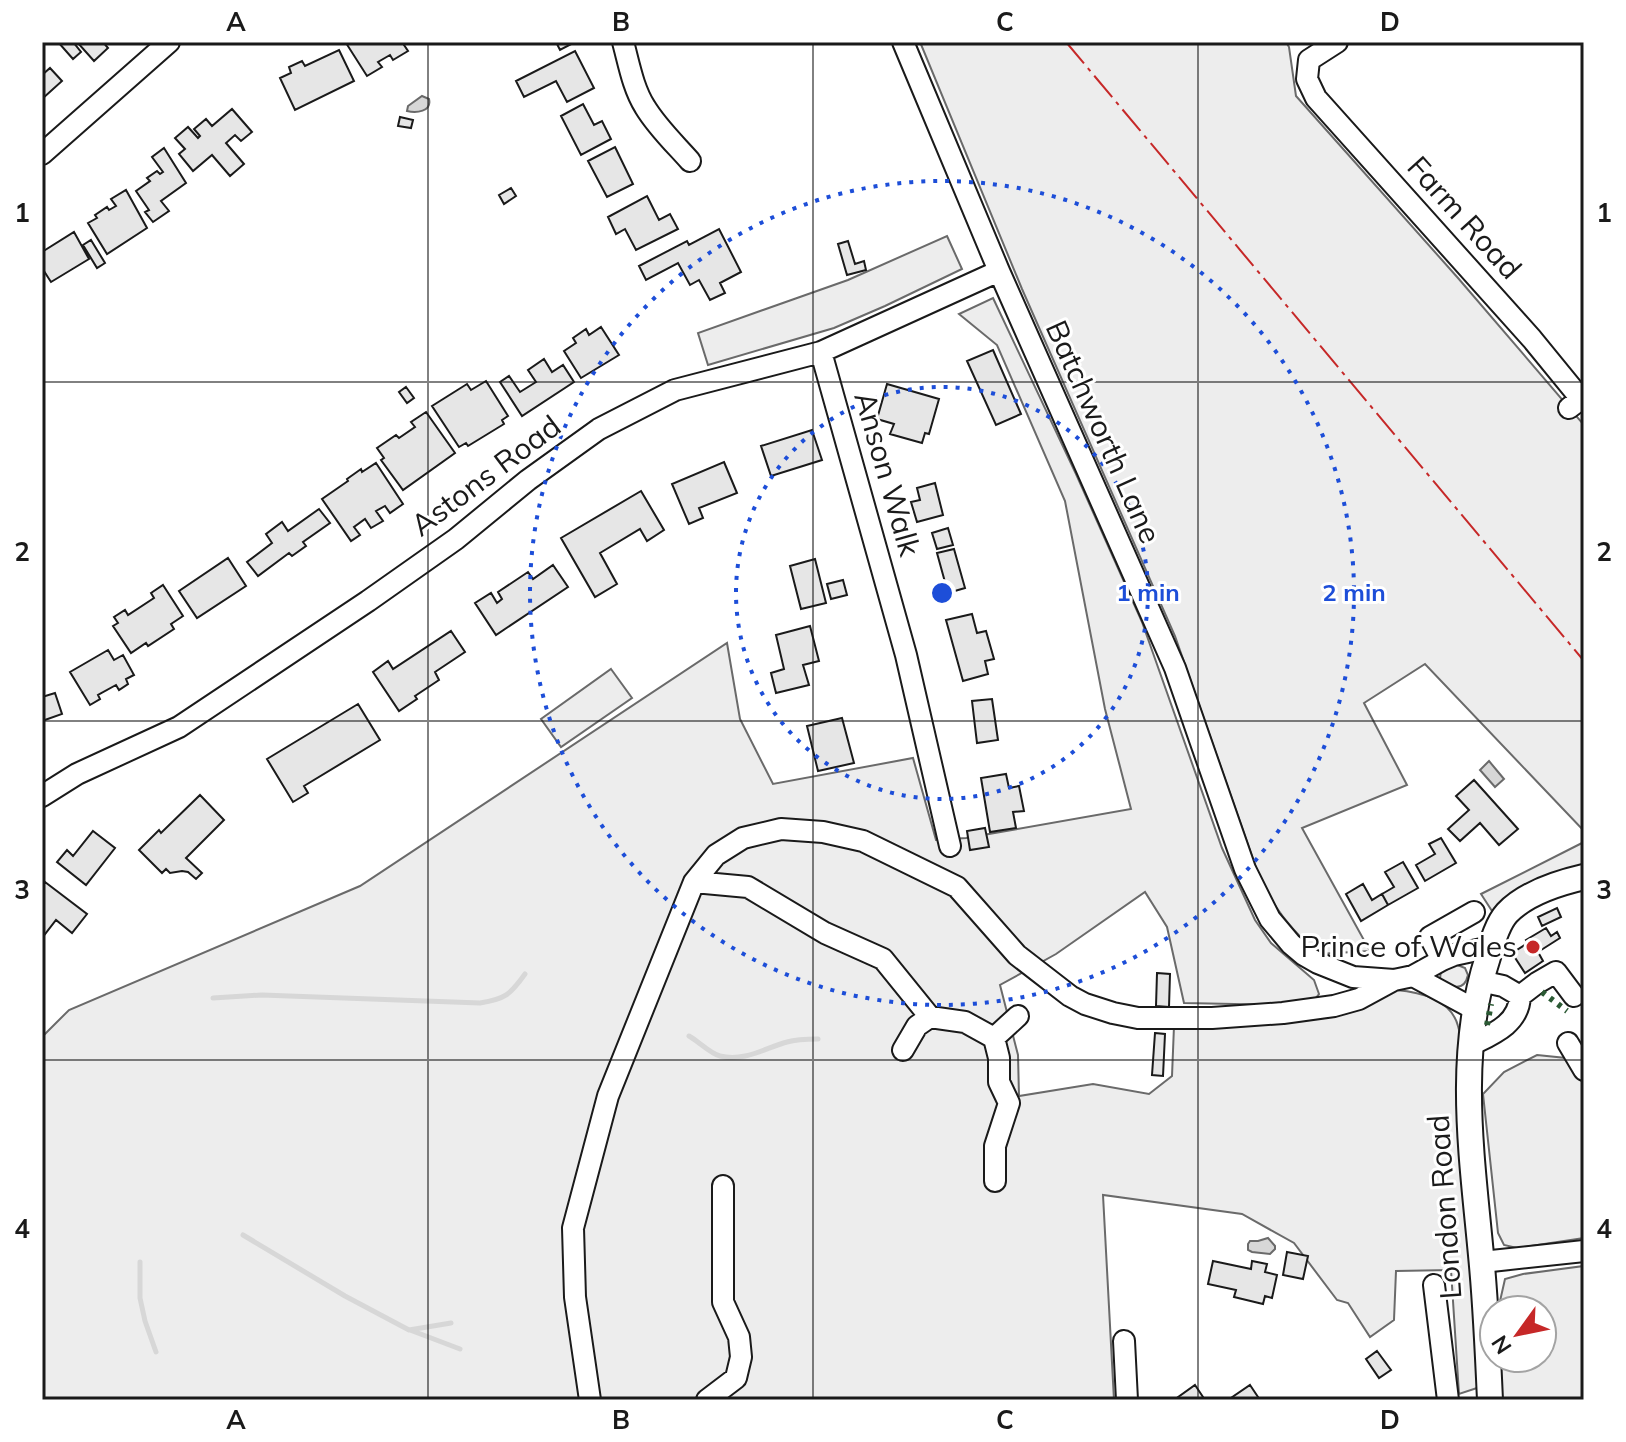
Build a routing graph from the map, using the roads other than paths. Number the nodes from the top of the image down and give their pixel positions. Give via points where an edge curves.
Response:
1 (169, 42) edge
2 (623, 42) edge
3 (903, 42) edge
4 (1337, 42) edge
5 (42, 154) edge
6 (690, 161) dead end
7 (999, 271) junction
8 (821, 352) junction
9 (1578, 405) edge
10 (42, 796) edge
11 (950, 846) dead end
12 (1584, 877) edge
13 (694, 882) junction
14 (1474, 912) dead end
15 (1491, 947) junction
16 (1442, 960) junction
17 (1335, 971) junction
18 (1404, 978) junction
19 (1480, 981) junction
20 (1520, 996) junction
21 (1574, 996) dead end
22 (1317, 1008) junction
23 (1474, 1009) junction
24 (1018, 1016) dead end
25 (924, 1018) junction
26 (994, 1038) junction
27 (1568, 1043) dead end
28 (1471, 1045) junction
29 (903, 1050) dead end
30 (1584, 1070) edge
31 (995, 1181) dead end
32 (723, 1186) dead end
33 (1584, 1251) edge
34 (1482, 1262) junction
35 (1434, 1285) dead end
36 (1124, 1341) dead end
37 (590, 1400) edge
38 (707, 1400) edge
39 (1127, 1400) edge
40 (1448, 1400) edge
41 (1490, 1400) edge

1 - 5 street
2 - 6 street via 645,107
3 - 7 street, Batchworth Lane
4 - 9 street, Farm Road via 1309,60 1307,79 1316,98 1532,339
7 - 8 street, Astons Road
7 - 17 street, Batchworth Lane via 1175,668 1245,869 1270,919 1291,944
8 - 10 street, Astons Road via 675,390 599,429 456,539 179,727
8 - 11 street, Anson Walk via 906,655
12 - 15 main road, London Road via 1515,906 1505,915
13 - 22 street via 716,855 743,838 781,829 823,832 863,841 957,887 1017,955 1085,1004 1165,1019
13 - 25 street via 748,887 825,933 883,959
13 - 37 street via 608,1096 573,1228 575,1297
14 - 16 street via 1430,937
15 - 16 street
15 - 19 main road, London Road
16 - 18 street
17 - 18 street, Batchworth Lane via 1353,977
17 - 22 street
18 - 22 street via 1359,999
18 - 23 street, Batchworth Lane
19 - 20 street
19 - 23 main road, London Road
20 - 21 street via 1556,972
20 - 28 street via 1511,1020
23 - 28 main road, London Road
24 - 26 street
25 - 26 street via 965,1022
25 - 29 street
26 - 31 street via 1007,1058 999,1082 1009,1103 995,1146
27 - 30 street
28 - 34 main road, London Road via 1470,1152
32 - 38 street via 723,1302 739,1337 741,1357 736,1378
33 - 34 street
34 - 41 main road, London Road
35 - 40 street
36 - 39 street

